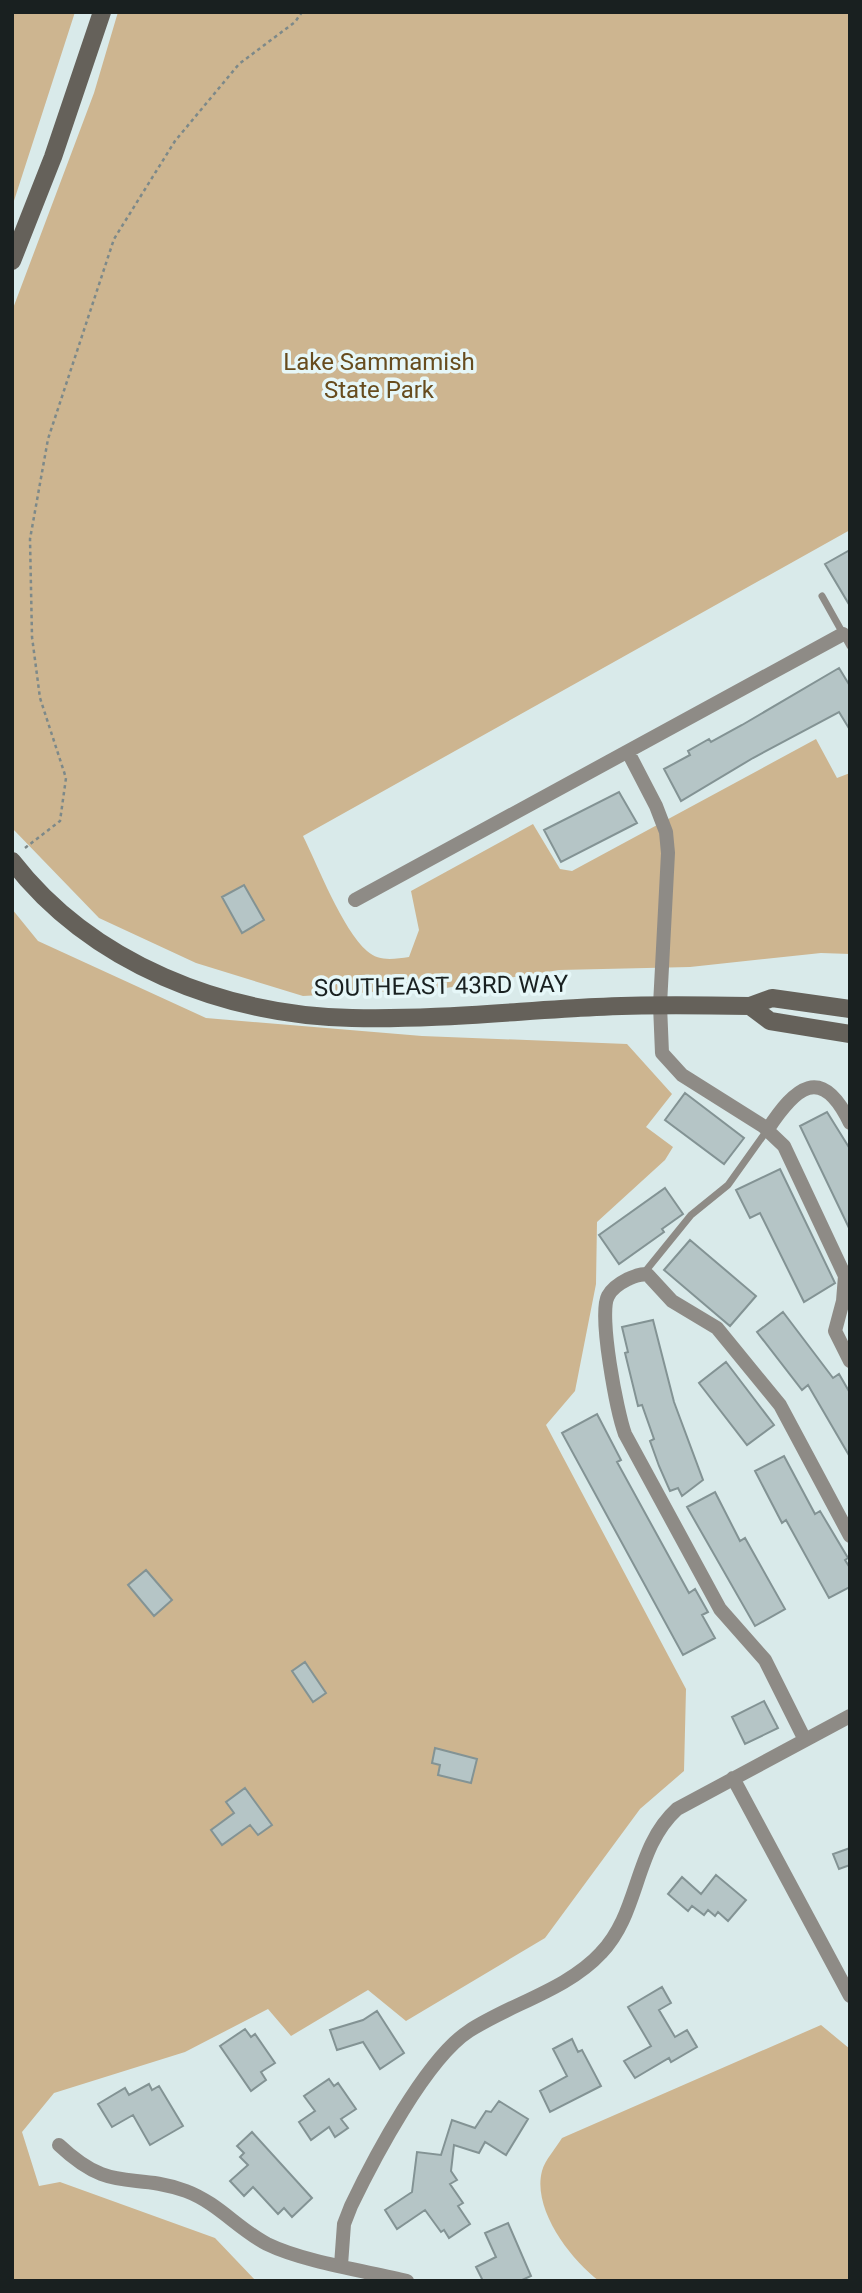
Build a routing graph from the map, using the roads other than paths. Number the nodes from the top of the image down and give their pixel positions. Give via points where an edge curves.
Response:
1 (102, 12) edge
2 (12, 261) edge
3 (822, 596) dead end
4 (846, 640) edge
5 (628, 752) junction
6 (16, 856) edge
7 (355, 900) dead end
8 (660, 1005) junction
9 (750, 1006) junction
10 (850, 1009) edge
11 (850, 1034) edge
12 (850, 1123) edge
13 (768, 1129) junction
14 (644, 1273) junction
15 (850, 1361) edge
16 (850, 1535) edge
17 (850, 1716) edge
18 (805, 1740) junction
19 (733, 1778) junction
20 (850, 1996) edge
21 (59, 2145) dead end
22 (341, 2265) junction
23 (407, 2281) edge

1 - 2 main road via 54,157
3 - 4 lane
4 - 5 street
5 - 7 street
5 - 8 street via 666,832
6 - 8 main road, SOUTHEAST 43RD WAY via 61,914 124,959 199,991 253,1004 352,1018
8 - 9 main road, SOUTHEAST 43RD WAY
8 - 13 street via 660,1046 665,1060 681,1075
9 - 10 main road, SOUTHEAST 43RD WAY via 772,998
9 - 11 main road, SOUTHEAST 43RD WAY via 770,1021
12 - 13 street via 840,1103 826,1091 810,1087 795,1092
13 - 14 lane via 728,1185 691,1215
13 - 15 street via 784,1146 842,1268 846,1284 835,1331
14 - 16 street via 672,1301 717,1328 780,1405
14 - 18 street via 615,1287 605,1304 625,1434 720,1609 765,1660
17 - 18 street
18 - 19 street
19 - 20 street
19 - 22 street via 666,1819 645,1857 627,1910 603,1952 578,1972 470,2031 439,2058 351,2206 344,2224
21 - 22 street via 100,2175 187,2192 225,2212 267,2244
22 - 23 street

